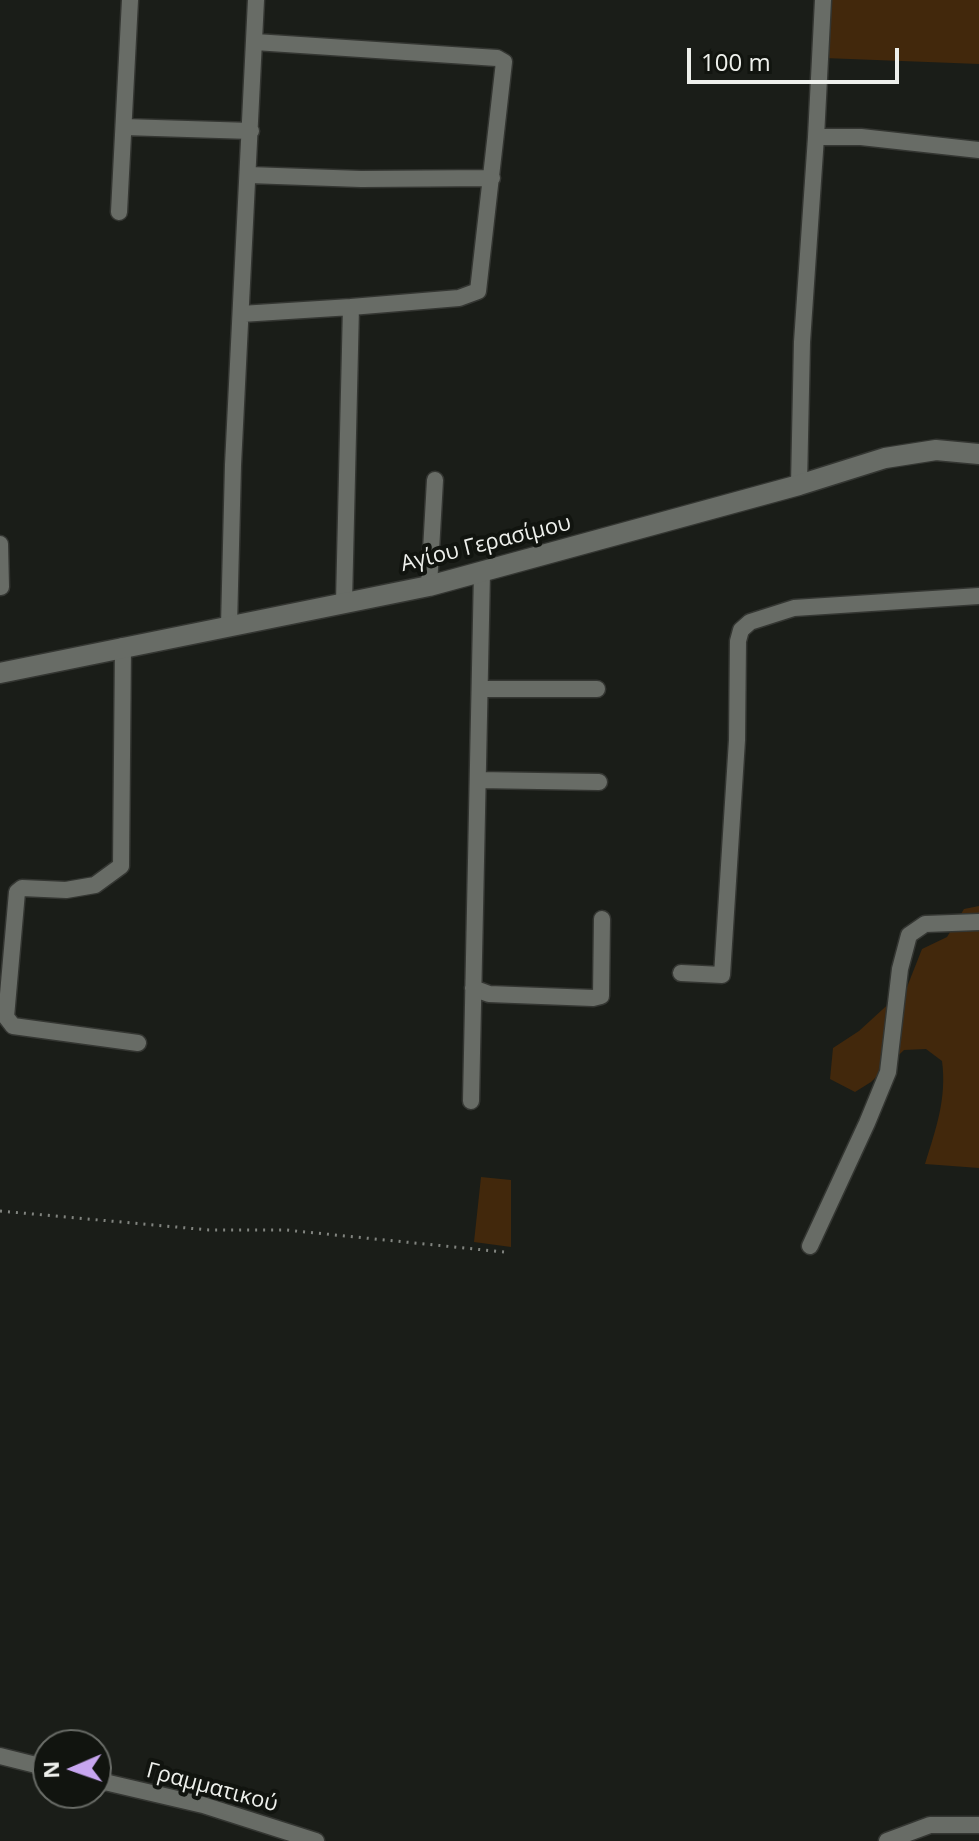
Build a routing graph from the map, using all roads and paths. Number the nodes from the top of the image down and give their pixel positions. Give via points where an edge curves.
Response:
1 (130, 0) edge
2 (256, 0) edge
3 (823, 0) edge
4 (255, 42) junction
5 (124, 127) junction
6 (251, 131) junction
7 (816, 137) junction
8 (979, 150) edge
9 (249, 175) junction
10 (492, 178) junction
11 (119, 212) dead end
12 (351, 307) junction
13 (241, 314) junction
14 (979, 454) edge
15 (435, 480) dead end
16 (799, 485) junction
17 (0, 544) edge
18 (482, 572) junction
19 (429, 586) junction
20 (1, 587) edge
21 (979, 596) edge
22 (344, 602) junction
23 (229, 626) junction
24 (123, 646) junction
25 (0, 673) edge
26 (480, 689) junction
27 (597, 689) dead end
28 (478, 780) junction
29 (599, 782) dead end
30 (602, 919) dead end
31 (979, 922) edge
32 (681, 973) dead end
33 (473, 988) junction
34 (138, 1043) dead end
35 (471, 1101) dead end
36 (0, 1211) edge
37 (810, 1246) dead end
38 (504, 1252) dead end
39 (0, 1756) edge
40 (32, 1764) edge
41 (112, 1784) edge
42 (979, 1825) edge
43 (316, 1841) edge
44 (887, 1841) edge

1 - 5 street
2 - 4 street
3 - 7 street
4 - 6 street
4 - 10 street via 504,62
5 - 6 street
5 - 11 street
6 - 9 street
7 - 8 street
7 - 16 street
9 - 10 street
9 - 13 street
10 - 12 street via 478,291 459,298
12 - 13 street
12 - 22 street
13 - 23 street
14 - 16 street, Αγίου Γερασίμου via 936,450 885,458
15 - 19 street
16 - 18 street, Αγίου Γερασίμου
17 - 20 street
18 - 19 street, Αγίου Γερασίμου
18 - 26 street
19 - 22 street, Αγίου Γερασίμου
21 - 32 street via 794,608 741,630 722,975
22 - 23 street, Αγίου Γερασίμου
23 - 24 street, Αγίου Γερασίμου
24 - 25 street, Αγίου Γερασίμου
24 - 34 street via 121,866 95,885 17,892 6,1017 13,1026
26 - 27 street
26 - 28 street
28 - 29 street
28 - 33 street
30 - 33 street via 601,996 489,994
31 - 37 street via 925,924 909,935 888,1072
33 - 35 street
36 - 38 path via 209,1230 286,1230
39 - 40 street
41 - 43 street, Γραμματικού via 203,1805
42 - 44 street via 930,1825

